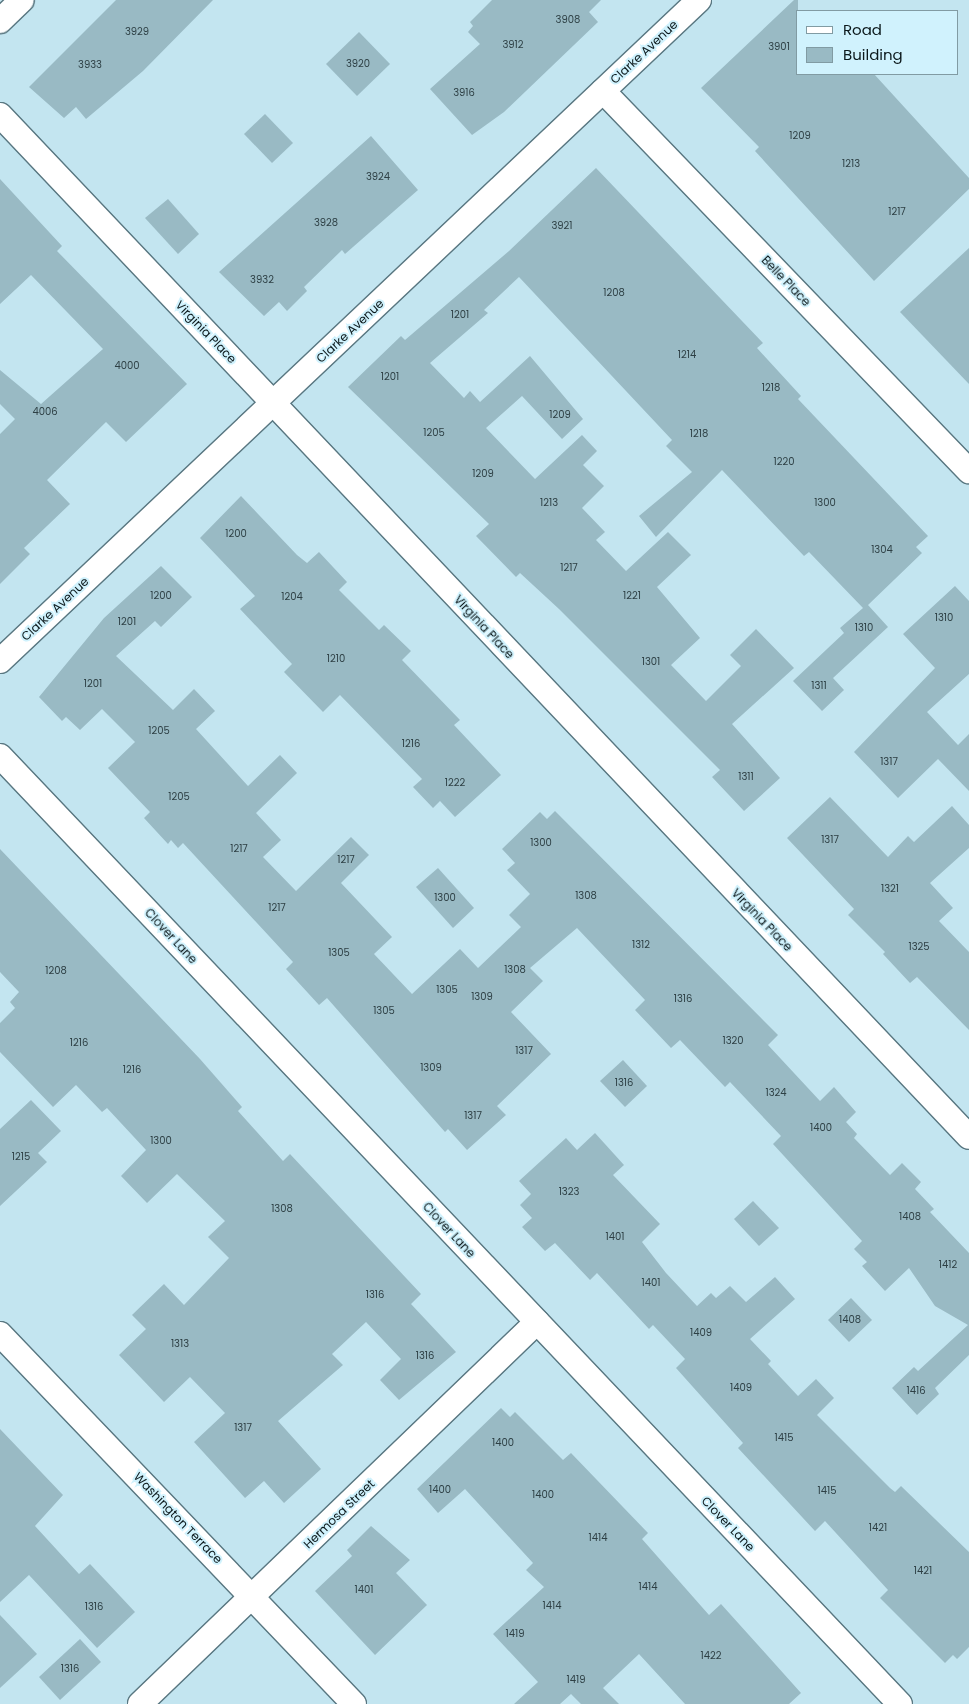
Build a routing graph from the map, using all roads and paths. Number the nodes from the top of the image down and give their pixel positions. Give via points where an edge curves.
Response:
1 (22, 0) edge
2 (699, 0) edge
3 (0, 21) edge
4 (603, 91) junction
5 (0, 115) edge
6 (273, 403) junction
7 (969, 471) edge
8 (0, 661) edge
9 (0, 756) edge
10 (969, 1136) edge
11 (537, 1322) junction
12 (0, 1334) edge
13 (253, 1597) junction
14 (140, 1704) edge
15 (354, 1704) edge
16 (900, 1704) edge

1 - 3 street
2 - 4 street, Clarke Avenue
4 - 6 street, Clarke Avenue
4 - 7 street, Belle Place
5 - 6 street, Virginia Place
6 - 8 street, Clarke Avenue
6 - 10 street, Virginia Place
9 - 11 street, Clover Lane
11 - 13 street, Hermosa Street
11 - 16 street, Clover Lane
12 - 13 street, Washington Terrace
13 - 14 street, Hermosa Street
13 - 15 street, Washington Terrace

